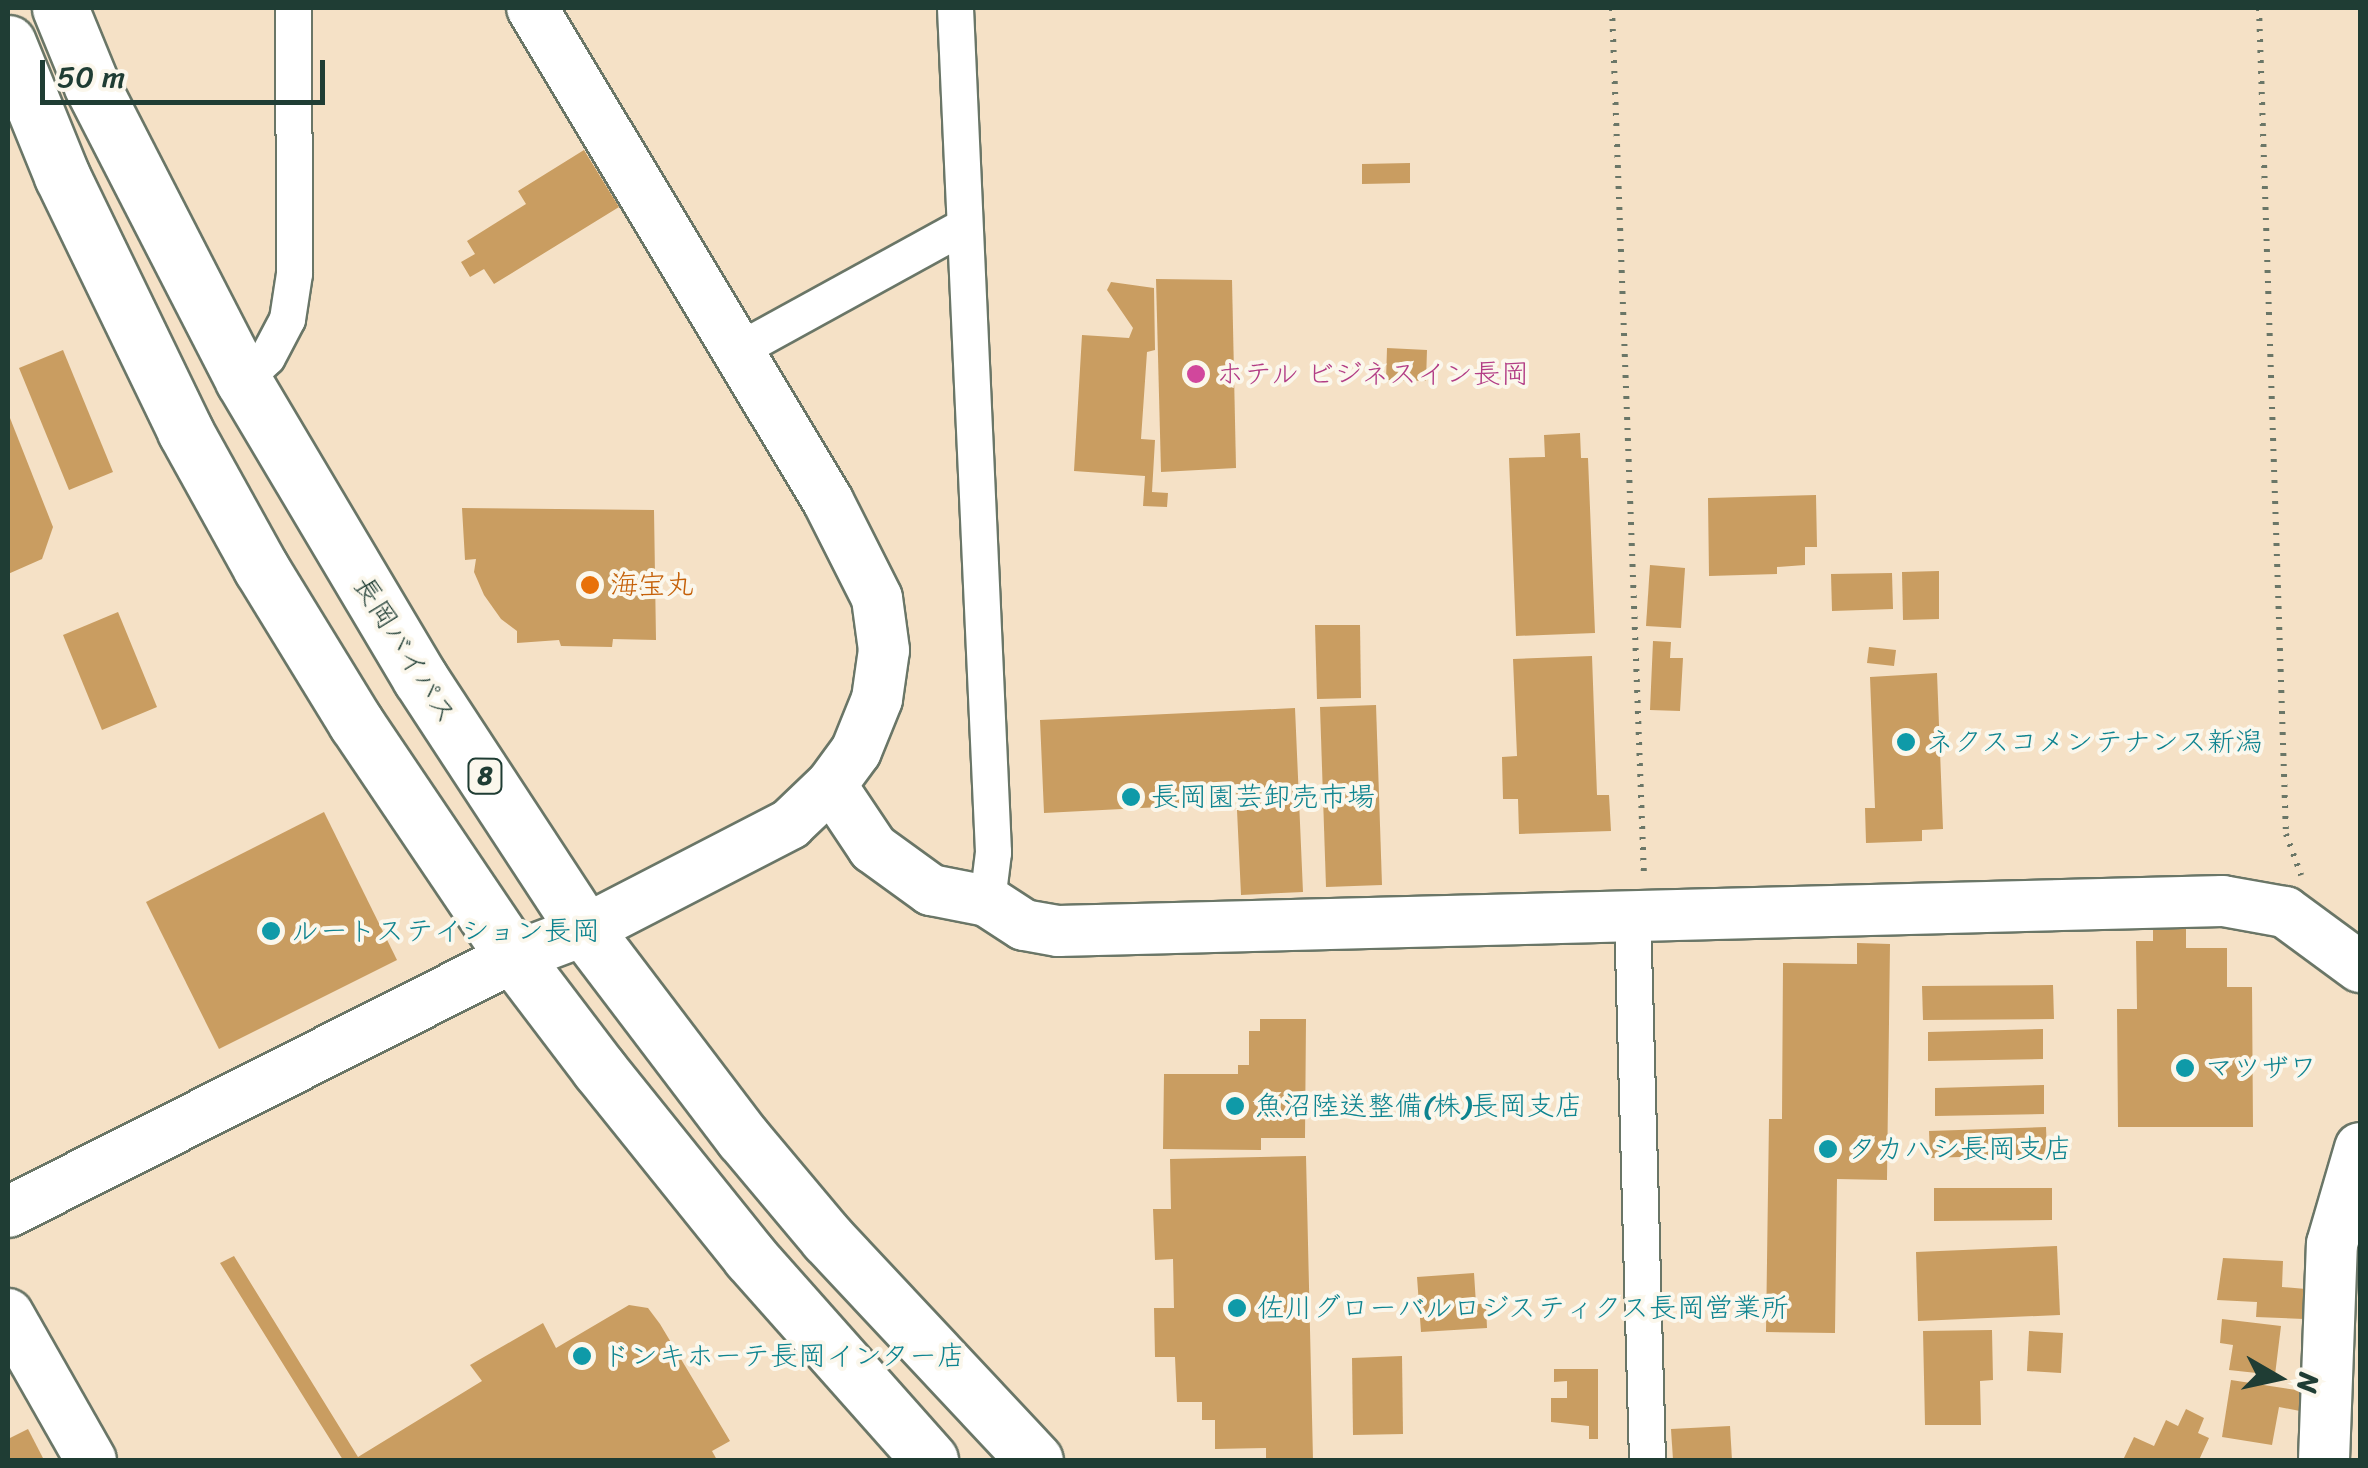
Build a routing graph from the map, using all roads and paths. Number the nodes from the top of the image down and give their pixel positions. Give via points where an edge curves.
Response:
1 (60, 8) edge
2 (293, 8) edge
3 (532, 8) edge
4 (955, 8) edge
5 (1612, 8) edge
6 (2259, 8) edge
7 (8, 43) edge
8 (962, 227) junction
9 (738, 350) junction
10 (243, 380) junction
11 (832, 785) junction
12 (987, 902) junction
13 (1632, 913) junction
14 (2300, 922) junction
15 (585, 930) junction
16 (514, 958) junction
17 (2360, 967) edge
18 (2360, 1148) edge
19 (8, 1212) edge
20 (8, 1314) edge
21 (91, 1460) edge
22 (930, 1460) edge
23 (1035, 1460) edge
24 (1647, 1460) edge
25 (2324, 1460) edge

1 - 10 highway, 長岡バイパス / 8 via 108,118
2 - 10 street via 294,273 287,319 267,357
3 - 9 street
4 - 8 street
5 - 13 path via 1644,884
6 - 14 path via 2286,834 2310,894
7 - 16 highway via 106,272 242,534 356,722
8 - 9 street
8 - 12 street via 994,852
9 - 11 street via 877,598 884,650 877,698 856,751
10 - 15 highway, 長岡バイパス / 8 via 420,678
11 - 12 street via 873,848 931,890
11 - 15 street via 790,824
12 - 13 street via 1024,925 1058,931
13 - 14 street via 2223,900 2285,912
13 - 24 street
14 - 17 street
15 - 16 street
15 - 23 highway, 長岡バイパス / 8 via 803,1210
16 - 19 street
16 - 22 highway via 750,1257
18 - 25 street via 2332,1244
20 - 21 street

